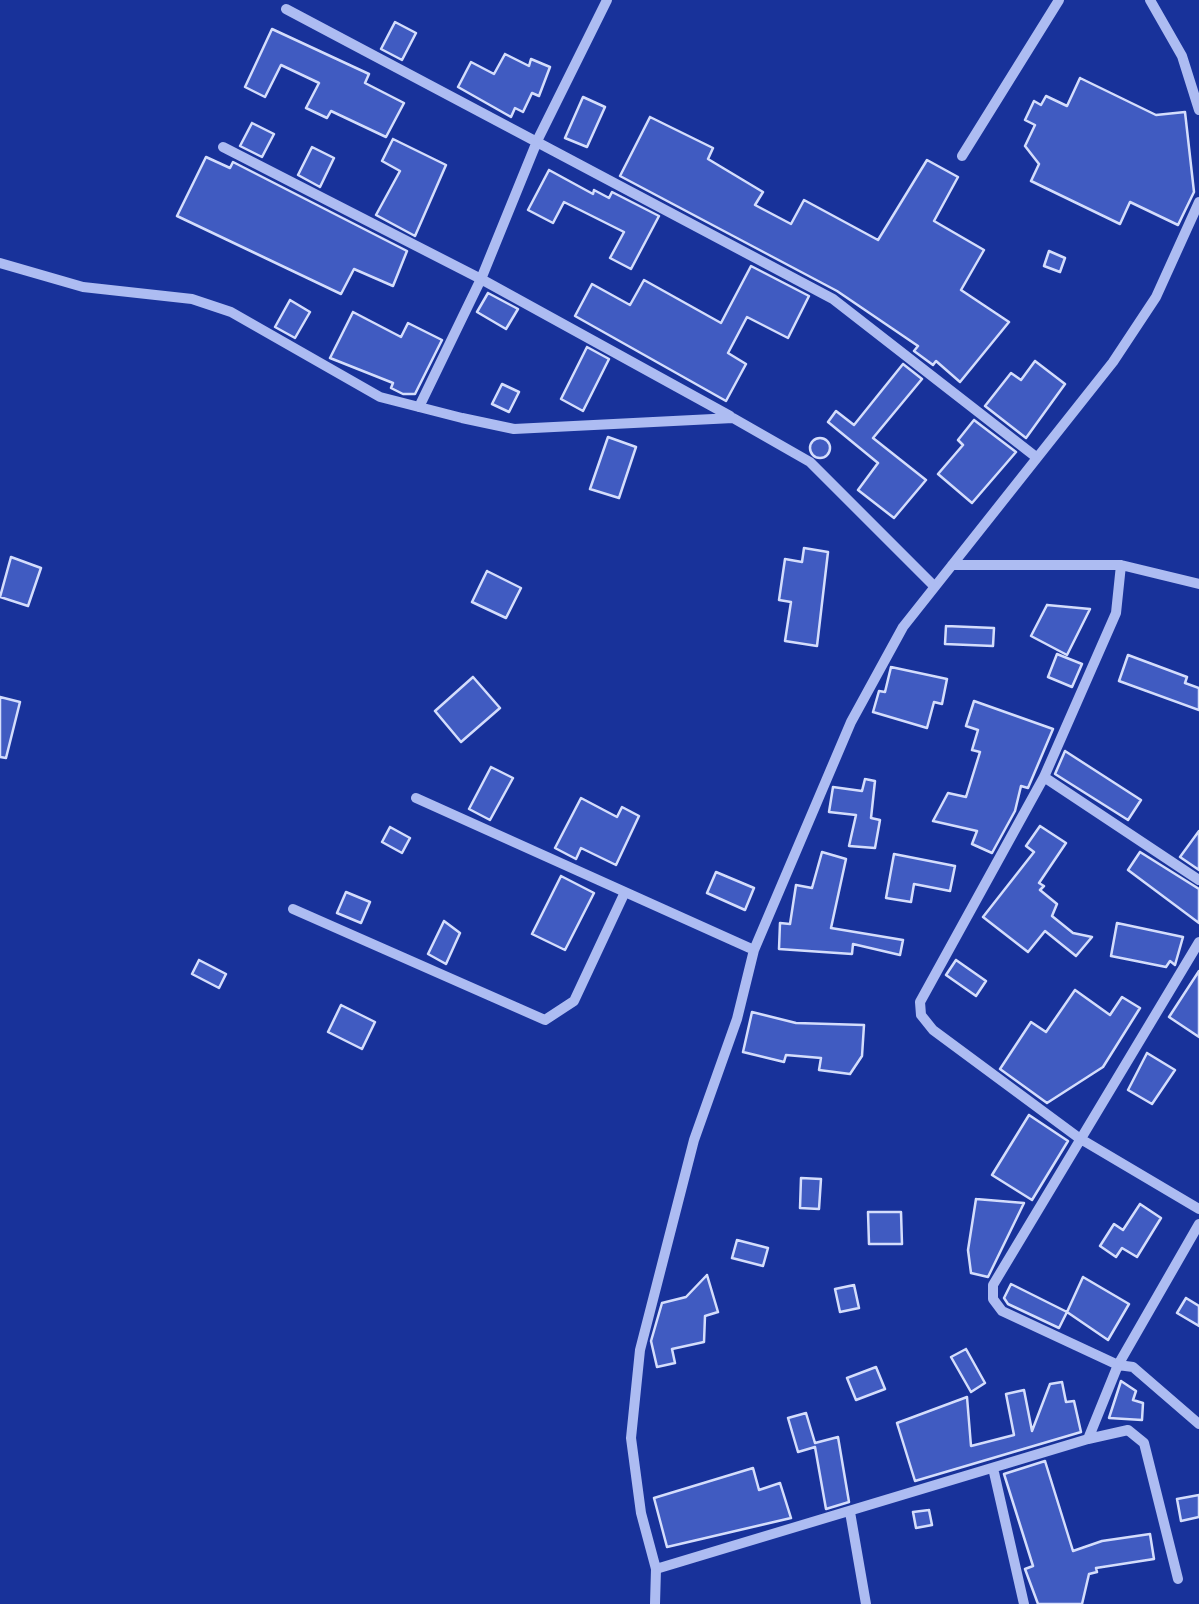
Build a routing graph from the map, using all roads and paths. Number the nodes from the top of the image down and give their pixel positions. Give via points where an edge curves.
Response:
1 (607, 0) edge
2 (1059, 0) edge
3 (1150, 0) edge
4 (286, 9) dead end
5 (1199, 110) edge
6 (538, 139) junction
7 (223, 147) dead end
8 (962, 156) dead end
9 (1199, 202) edge
10 (0, 263) edge
11 (480, 279) junction
12 (418, 407) junction
13 (733, 418) junction
14 (1036, 456) junction
15 (952, 565) junction
16 (1121, 565) junction
17 (1199, 584) edge
18 (932, 585) junction
19 (1044, 776) junction
20 (416, 798) dead end
21 (1199, 880) edge
22 (625, 892) junction
23 (294, 909) dead end
24 (1199, 942) edge
25 (754, 950) junction
26 (1080, 1138) junction
27 (1199, 1209) edge
28 (1199, 1224) edge
29 (1118, 1365) junction
30 (1199, 1424) edge
31 (1088, 1439) junction
32 (993, 1468) junction
33 (850, 1512) junction
34 (656, 1569) junction
35 (1178, 1580) dead end
36 (655, 1604) edge
37 (866, 1604) edge
38 (1024, 1604) edge

1 - 6 street
2 - 8 street
3 - 5 street via 1182,56
4 - 6 street
6 - 11 street
6 - 14 street via 834,300
7 - 11 street
9 - 14 street via 1156,297
10 - 12 street via 83,287 192,299 231,312 380,397
11 - 12 street
11 - 13 street
12 - 13 street via 514,429
13 - 18 street via 810,462
14 - 15 street
15 - 16 street
15 - 18 street
16 - 17 street
16 - 19 street via 1116,614
18 - 25 street via 851,722
19 - 21 street
19 - 26 street via 920,1002 924,1022
20 - 22 street
22 - 23 street via 574,1001 545,1020
22 - 25 street
24 - 26 street
25 - 34 street via 684,1174 640,1350 630,1438
26 - 27 street
26 - 29 street via 1004,1264 994,1299 1002,1312
28 - 29 street
29 - 30 street via 1144,1374
29 - 31 street
31 - 32 street
31 - 35 street via 1128,1430 1144,1443
32 - 33 street
32 - 38 street
33 - 34 street
33 - 37 street
34 - 36 street

